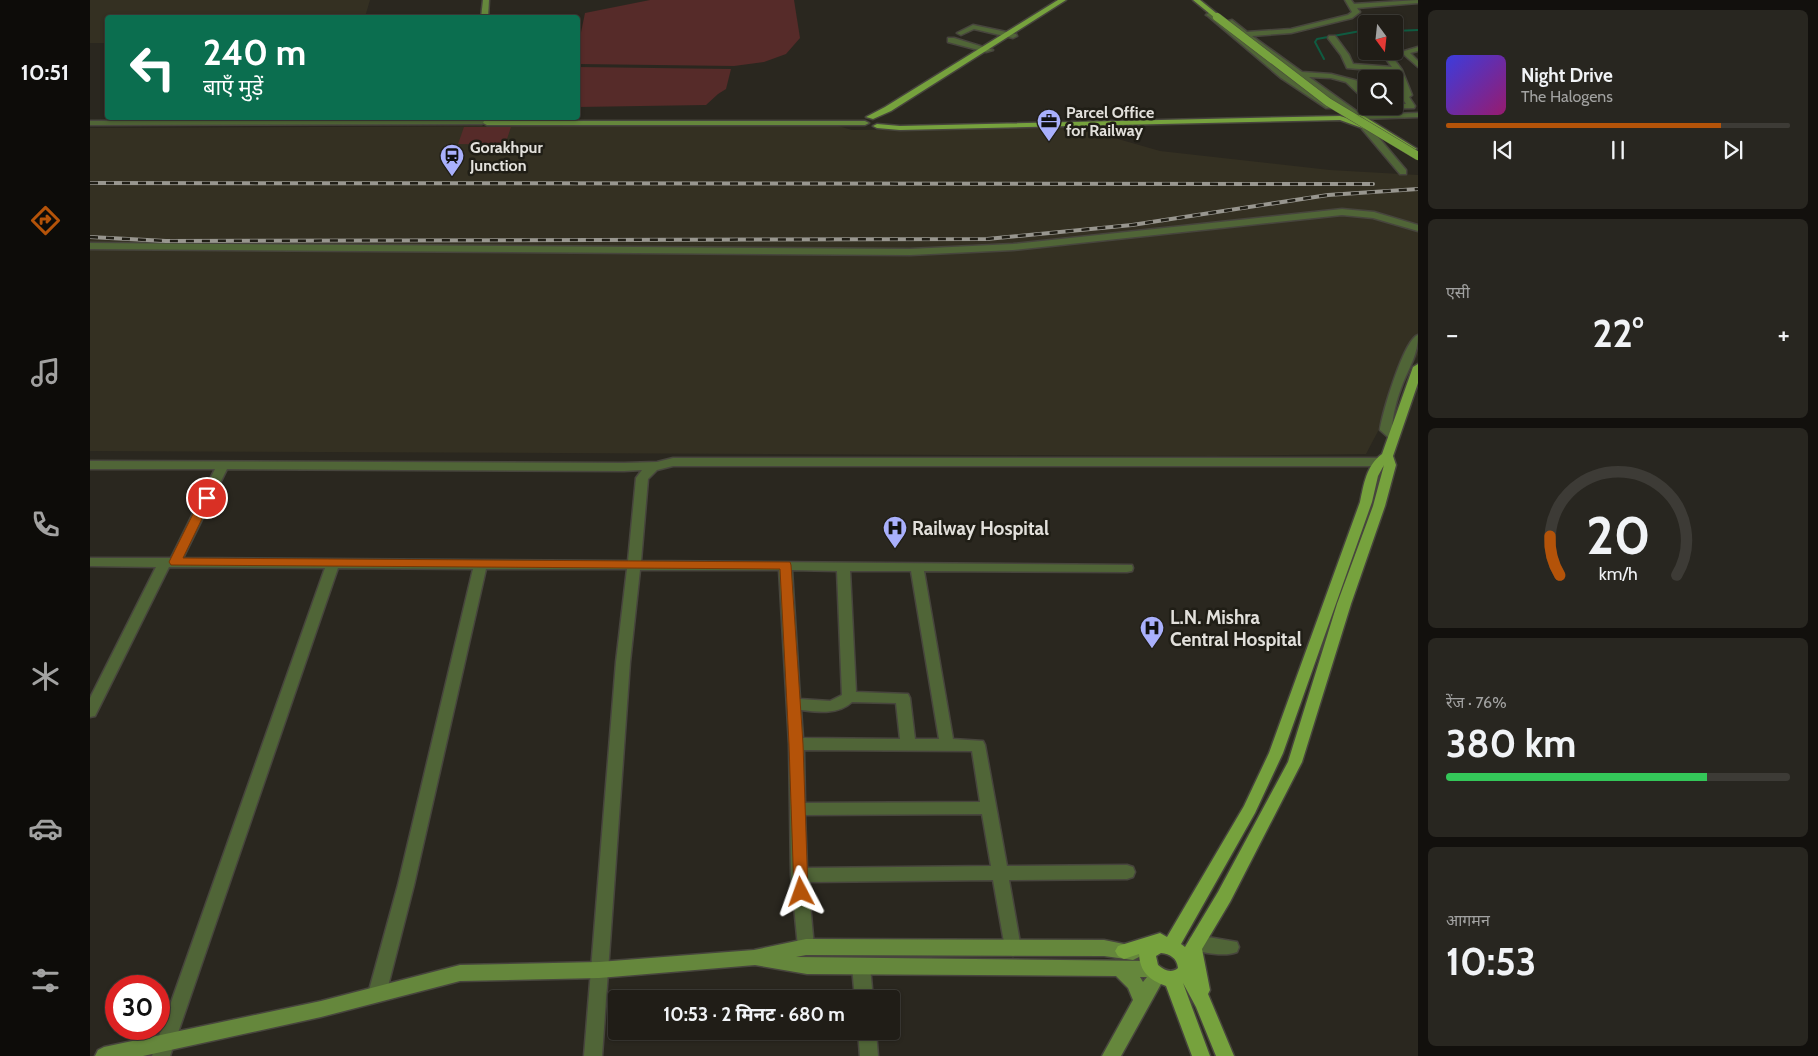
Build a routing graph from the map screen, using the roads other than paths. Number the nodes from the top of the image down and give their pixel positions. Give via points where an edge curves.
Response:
1 (482, 0) edge
2 (486, 0) edge
3 (1063, 0) edge
4 (1073, 0) edge
5 (1196, 0) edge
6 (1348, 0) edge
7 (1418, 1) edge
8 (1353, 6) junction
9 (480, 15) edge
10 (484, 15) edge
11 (1215, 15) junction
12 (961, 33) dead end
13 (1246, 34) junction
14 (1010, 36) junction
15 (1332, 38) dead end
16 (951, 40) dead end
17 (986, 49) junction
18 (1418, 49) edge
19 (1405, 52) joint
20 (1391, 60) edge
21 (1418, 65) edge
22 (1350, 66) junction
23 (1398, 70) joint
24 (1298, 74) junction
25 (1284, 76) junction
26 (1344, 79) junction
27 (1358, 83) edge
28 (1403, 86) edge
29 (1358, 92) edge
30 (1403, 94) edge
31 (1406, 95) junction
32 (1418, 97) edge
33 (1403, 106) edge
34 (1341, 114) junction
35 (1382, 115) edge
36 (1403, 115) edge
37 (1418, 115) edge
38 (1360, 117) junction
39 (90, 118) edge
40 (105, 118) edge
41 (580, 119) edge
42 (387, 120) edge
43 (866, 120) junction
44 (90, 123) edge
45 (882, 123) junction
46 (1365, 127) junction
47 (1418, 154) edge
48 (1418, 160) edge
49 (1403, 172) dead end
50 (1418, 222) edge
51 (1418, 228) edge
52 (90, 246) edge
53 (990, 248) junction
54 (1418, 338) edge
55 (1418, 367) edge
56 (1395, 432) junction
57 (1385, 461) junction
58 (90, 465) edge
59 (223, 465) junction
60 (658, 466) junction
61 (90, 562) edge
62 (170, 562) junction
63 (333, 564) junction
64 (481, 564) junction
65 (634, 564) junction
66 (786, 565) junction
67 (843, 566) junction
68 (917, 567) junction
69 (1127, 568) dead end
70 (849, 697) junction
71 (793, 704) junction
72 (90, 712) edge
73 (796, 744) junction
74 (908, 744) junction
75 (947, 745) junction
76 (988, 808) junction
77 (798, 809) junction
78 (1127, 872) dead end
79 (999, 873) junction
80 (799, 874) junction
81 (1175, 940) junction
82 (806, 947) junction
83 (1231, 947) dead end
84 (1013, 948) junction
85 (1124, 951) junction
86 (754, 958) junction
87 (1174, 963) junction
88 (861, 967) junction
89 (1119, 969) junction
90 (599, 970) junction
91 (863, 990) edge
92 (377, 994) junction
93 (1142, 1001) junction
94 (1203, 1003) junction
95 (868, 1040) edge
96 (163, 1049) edge
97 (104, 1056) edge
98 (593, 1056) edge
99 (870, 1056) edge
100 (1111, 1056) edge
101 (1200, 1056) edge
102 (1225, 1056) edge

1 - 9 main road
2 - 10 main road
3 - 14 main road
4 - 14 main road
5 - 11 main road
6 - 8 street
7 - 8 street
8 - 13 street via 1354,16 1312,27
11 - 13 street
11 - 25 street via 1210,15
11 - 47 main road, bridge via 1328,102
12 - 14 street via 973,27
13 - 24 street
14 - 17 main road
15 - 22 street
16 - 17 street
17 - 43 main road
17 - 45 main road
18 - 19 street
19 - 21 street
20 - 23 street
22 - 23 street
22 - 26 street
24 - 25 street
24 - 26 street
24 - 38 street
25 - 34 street
26 - 27 street
26 - 29 street
28 - 31 street
30 - 31 street
31 - 32 street
31 - 33 street via 1411,106
34 - 38 main road
34 - 45 main road
35 - 38 street
36 - 37 street
38 - 47 main road
39 - 40 street
41 - 43 main road
42 - 44 street
43 - 45 main road
45 - 46 main road via 900,128 1340,118
46 - 48 main road
46 - 49 street
50 - 53 street via 1380,211 1339,207 1007,243
51 - 53 street via 1374,215 1342,212
52 - 53 street via 845,253
54 - 56 street via 1398,382 1386,421 1386,430
55 - 56 main road
56 - 57 main road
57 - 60 street via 673,462
57 - 81 main road via 1276,753 1250,810
57 - 87 main road via 1379,506 1344,604 1295,762 1224,897
58 - 59 street
59 - 60 street
59 - 62 street
60 - 65 street via 642,478
61 - 62 street
62 - 63 street
62 - 72 street
63 - 64 street
63 - 96 street
64 - 65 street
64 - 92 street via 406,885
65 - 66 street
65 - 90 street via 623,662
66 - 67 street
66 - 71 street
67 - 68 street
67 - 70 street
68 - 69 street
68 - 75 street
70 - 71 street via 832,706
70 - 74 street via 903,698
71 - 73 street
73 - 74 street
73 - 77 street
74 - 75 street
75 - 76 street via 978,746
76 - 77 street
76 - 79 street
77 - 80 street
78 - 79 street
79 - 80 street
79 - 84 street
80 - 82 street
81 - 85 main road
81 - 87 main road via 1180,952
81 - 87 main road via 1152,948
82 - 84 main road
82 - 86 main road
83 - 87 street
84 - 85 main road
85 - 87 main road
86 - 88 main road via 807,966
86 - 90 main road
87 - 89 main road
87 - 93 main road
87 - 94 main road
87 - 94 main road
87 - 101 main road
88 - 89 main road
88 - 91 street
89 - 93 main road via 1131,977
90 - 92 main road via 460,973
90 - 98 street
92 - 96 main road
93 - 100 main road
94 - 102 main road
95 - 99 street
96 - 97 main road

